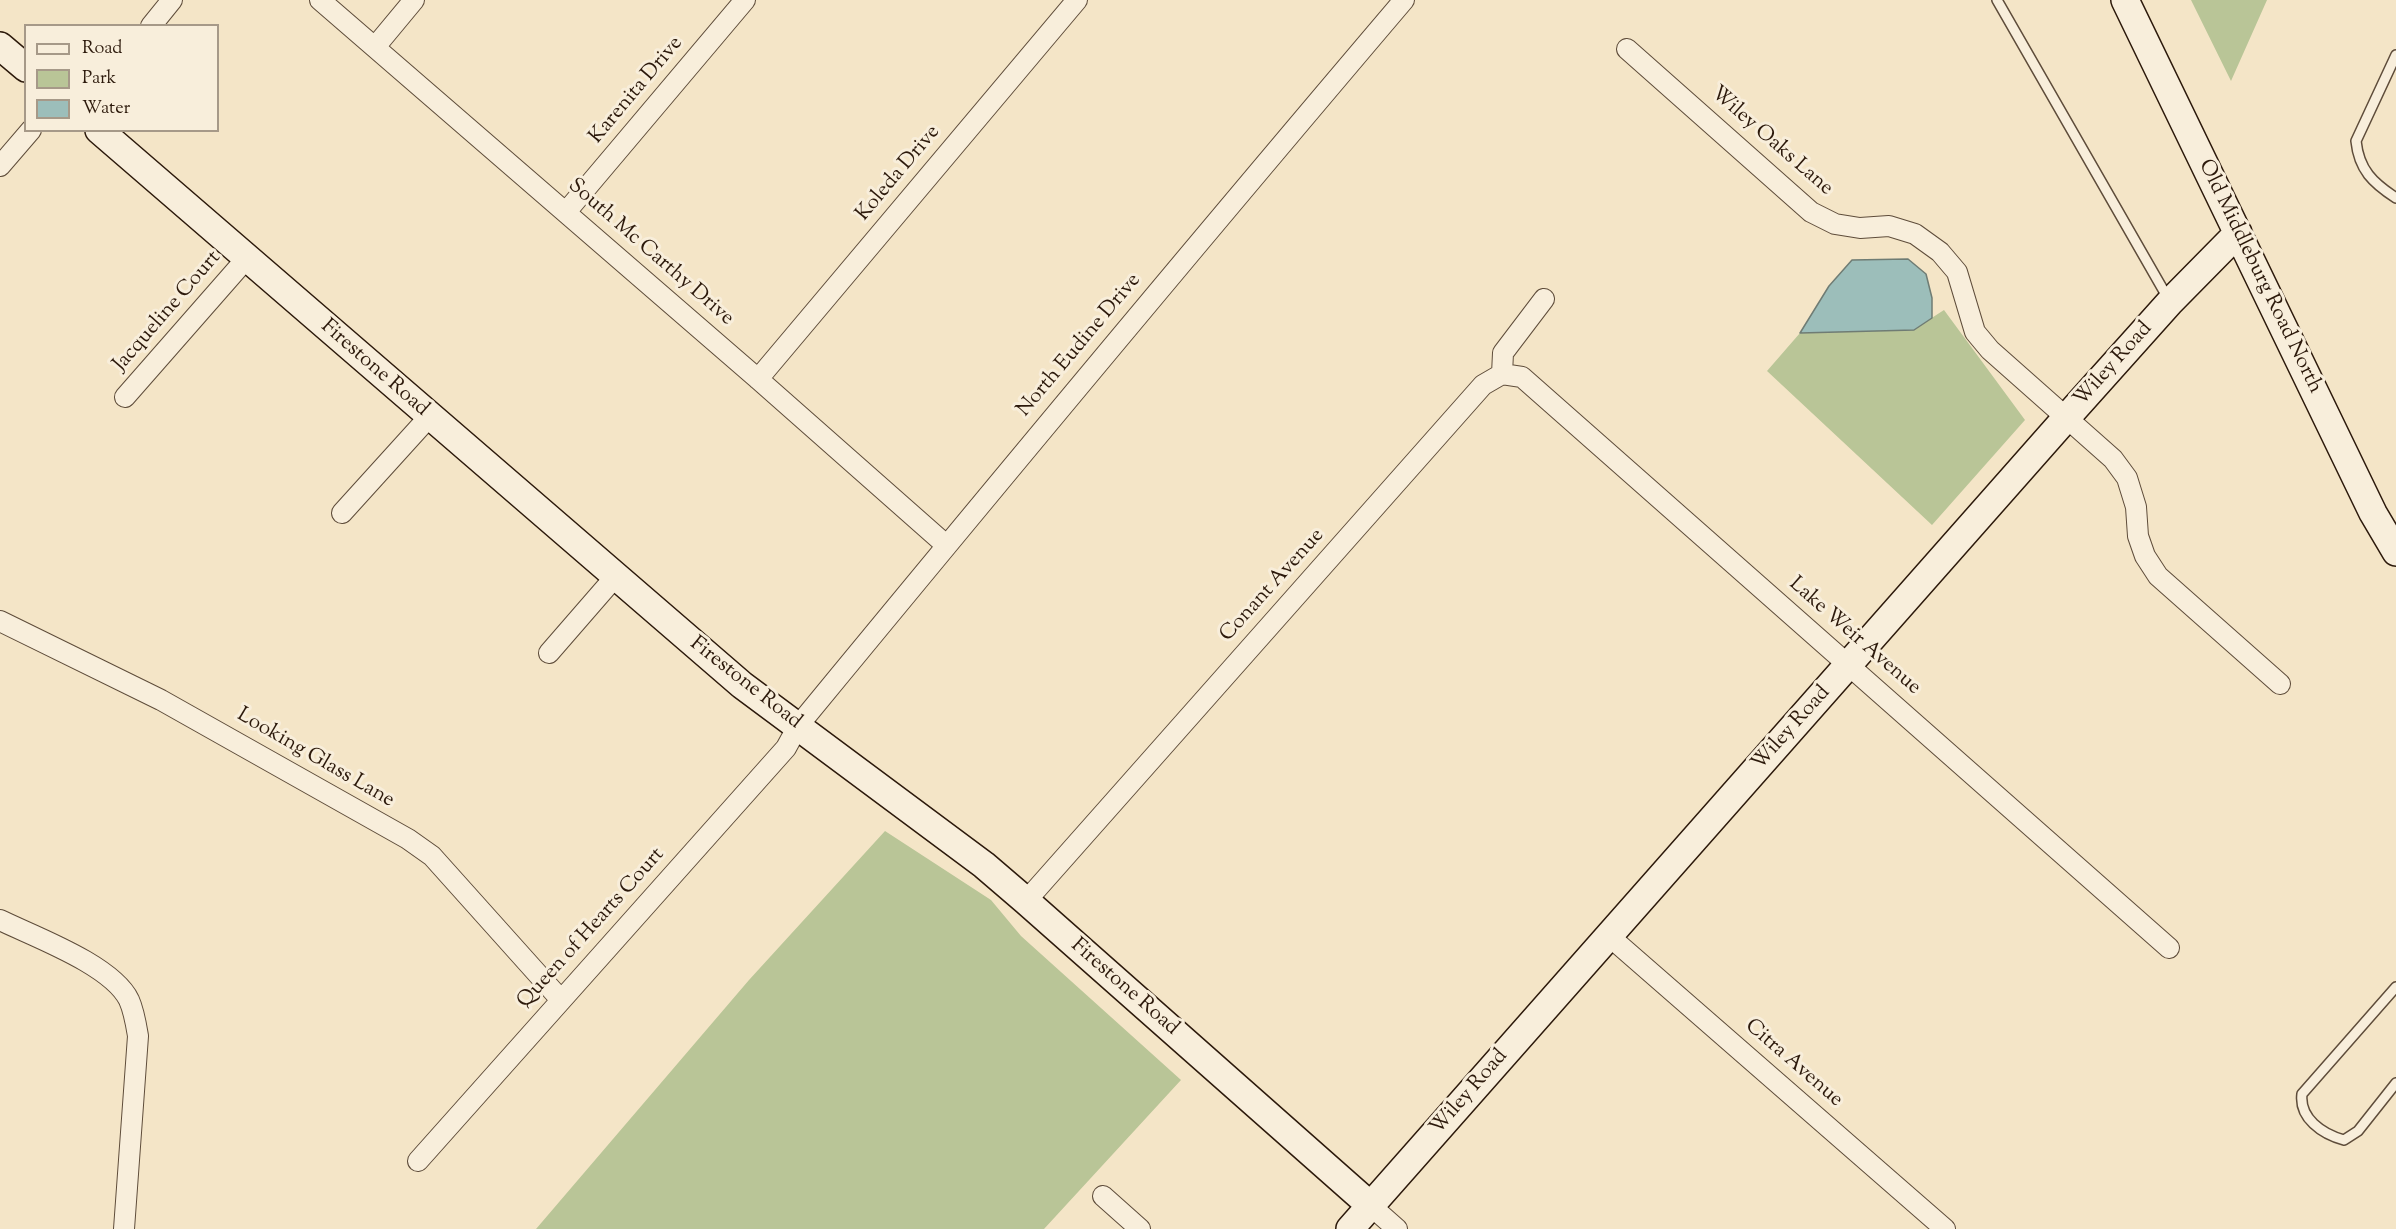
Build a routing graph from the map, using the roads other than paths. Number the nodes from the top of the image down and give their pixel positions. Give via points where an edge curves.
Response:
1 (172, 0) edge
2 (320, 0) edge
3 (414, 0) edge
4 (745, 0) edge
5 (1077, 0) edge
6 (1404, 0) edge
7 (1997, 0) edge
8 (2125, 0) edge
9 (153, 24) edge
10 (0, 46) edge
11 (375, 47) junction
12 (1627, 49) dead end
13 (2396, 55) edge
14 (24, 66) edge
15 (29, 132) edge
16 (101, 132) edge
17 (0, 166) edge
18 (2396, 198) edge
19 (566, 212) junction
20 (2238, 233) junction
21 (246, 259) junction
22 (1544, 299) dead end
23 (2170, 302) junction
24 (1502, 374) junction
25 (758, 379) junction
26 (125, 397) dead end
27 (429, 417) junction
28 (2067, 417) junction
29 (342, 513) dead end
30 (946, 545) junction
31 (2396, 552) edge
32 (615, 577) junction
33 (0, 621) edge
34 (549, 653) dead end
35 (1850, 665) junction
36 (2280, 684) dead end
37 (798, 726) junction
38 (1026, 901) junction
39 (0, 920) edge
40 (1609, 936) junction
41 (2169, 948) dead end
42 (2396, 987) edge
43 (561, 1000) junction
44 (2396, 1083) edge
45 (418, 1161) dead end
46 (1103, 1196) dead end
47 (1371, 1206) junction
48 (124, 1229) edge
49 (1140, 1229) edge
50 (1350, 1229) edge
51 (1397, 1229) edge
52 (1945, 1229) edge

1 - 9 street
2 - 11 street, South Mc Carthy Drive
3 - 11 street
4 - 19 street, Karenita Drive
5 - 25 street, Koleda Drive
6 - 30 street, North Eudine Drive
7 - 23 lane
8 - 20 street, Old Middleburg Road North
10 - 14 street
11 - 19 street, South Mc Carthy Drive
12 - 28 street, Wiley Oaks Lane via 1811,212 1835,224 1860,228 1889,226 1915,234 1940,252 1957,272 1975,332 1990,350
13 - 18 lane via 2356,141 2365,173
15 - 17 street
16 - 21 street, Firestone Road
19 - 25 street, South Mc Carthy Drive
20 - 23 street, Wiley Road
20 - 31 street, Old Middleburg Road North via 2373,513
21 - 26 street, Jacqueline Court
21 - 27 street, Firestone Road
22 - 24 street via 1503,353
23 - 28 street, Wiley Road
24 - 35 street, Lake Weir Avenue via 1522,377
24 - 38 street, Conant Avenue via 1484,385
25 - 30 street, South Mc Carthy Drive
27 - 29 street
27 - 32 street, Firestone Road
28 - 35 street, Wiley Road
28 - 36 street, Wiley Oaks Lane via 2114,459 2127,478 2136,507 2138,536 2158,576
30 - 37 street, North Eudine Drive
32 - 34 street
32 - 37 street, Firestone Road via 742,685
33 - 43 street, Looking Glass Lane via 161,700 408,839 432,856
35 - 40 street, Wiley Road
35 - 41 street, Lake Weir Avenue
37 - 38 street, Firestone Road
37 - 43 street, Queen of Hearts Court via 786,748
38 - 47 street, Firestone Road
39 - 48 street via 97,968 128,999 138,1036
40 - 47 street, Wiley Road
40 - 52 street, Citra Avenue
42 - 44 lane via 2302,1094 2301,1106 2305,1115 2330,1137 2344,1140 2358,1131
43 - 45 street, Queen of Hearts Court
46 - 49 street
47 - 50 street, Wiley Road
47 - 51 street, Firestone Road

